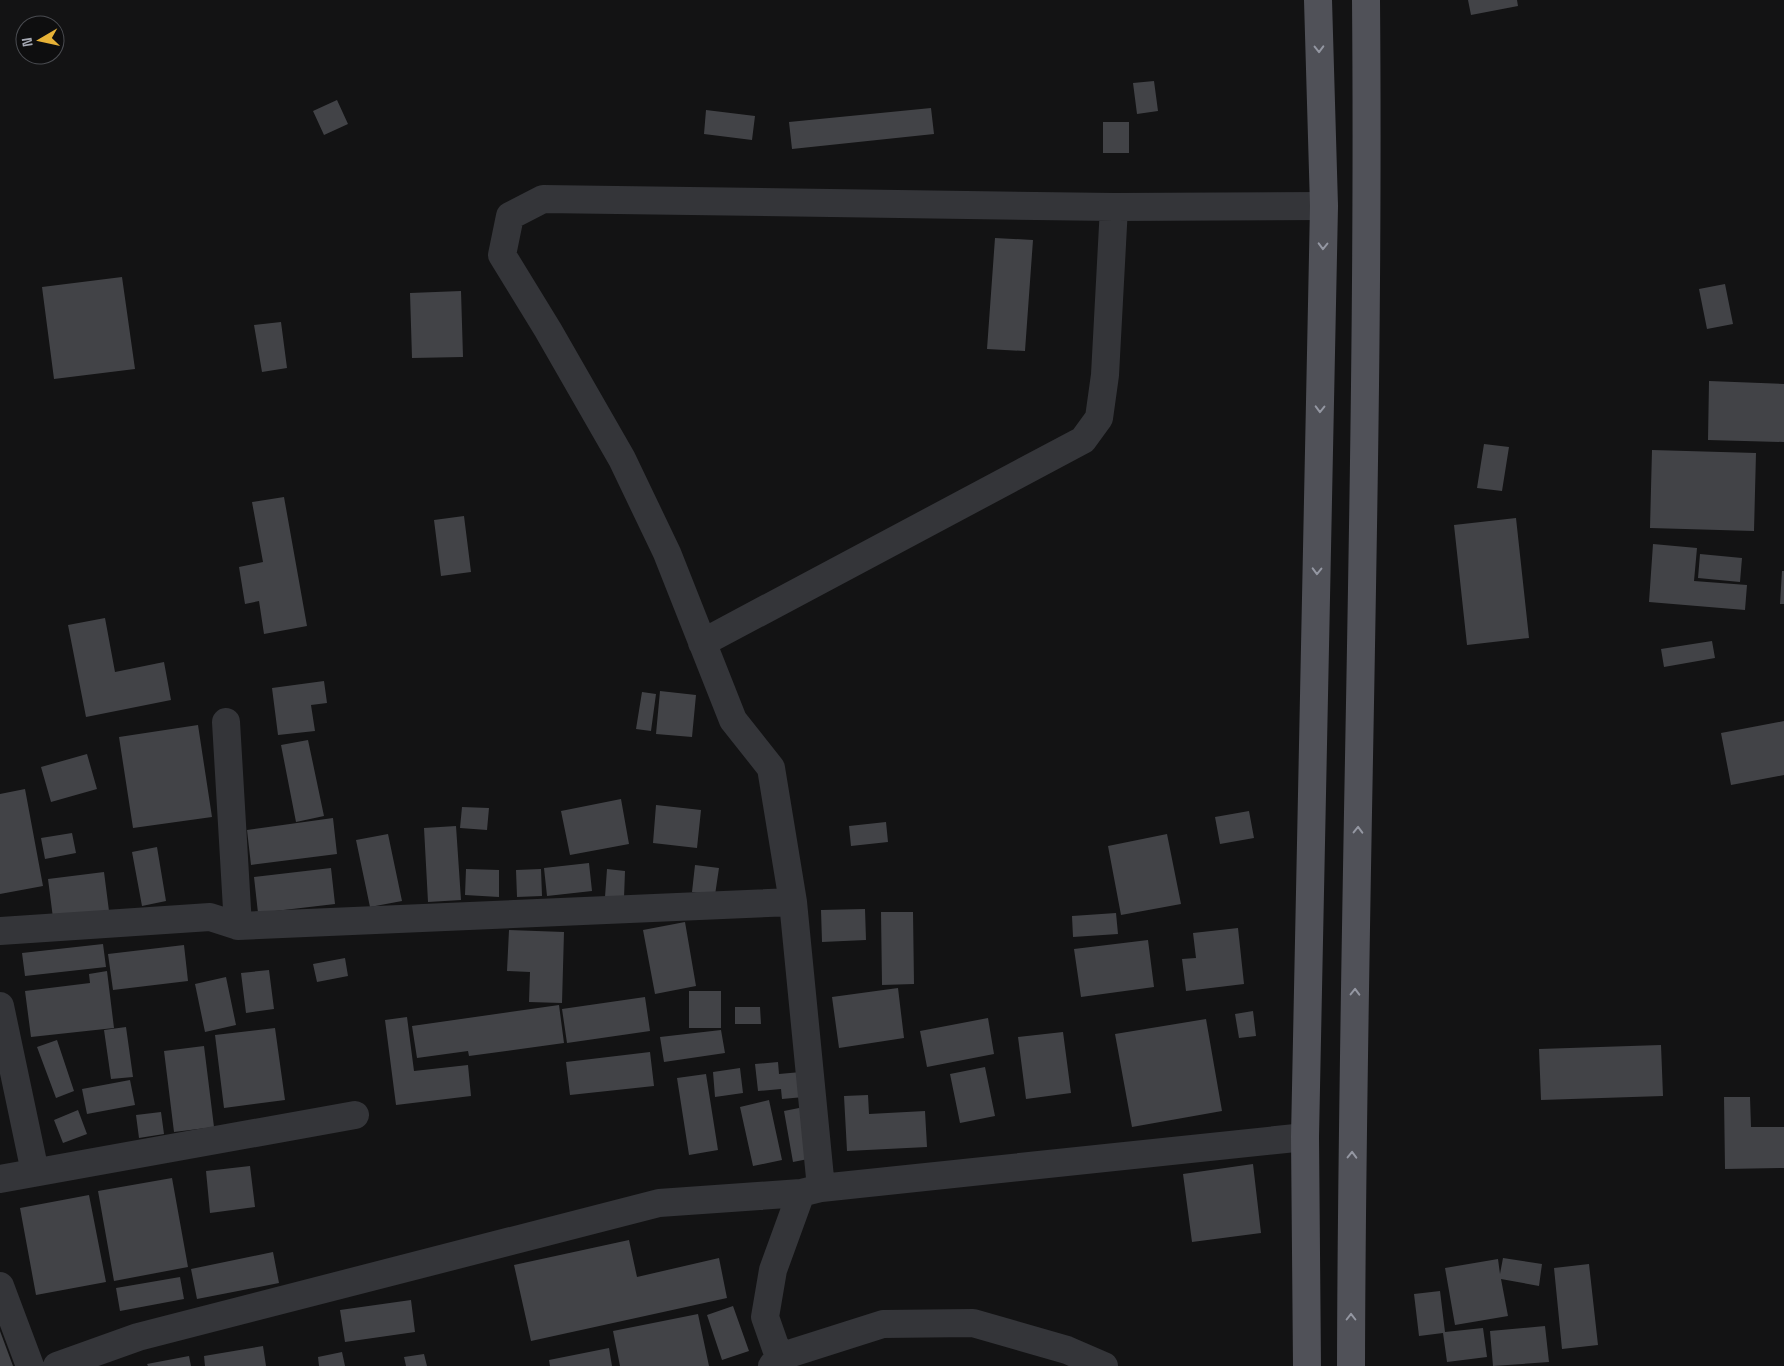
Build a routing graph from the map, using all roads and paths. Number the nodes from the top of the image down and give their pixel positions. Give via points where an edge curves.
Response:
1 (1318, 0) edge
2 (1366, 0) edge
3 (1324, 206) junction
4 (1114, 207) junction
5 (702, 643) junction
6 (226, 722) dead end
7 (793, 902) junction
8 (238, 926) junction
9 (0, 932) edge
10 (0, 1006) edge
11 (355, 1115) dead end
12 (1305, 1137) junction
13 (35, 1172) junction
14 (0, 1179) edge
15 (811, 1191) junction
16 (0, 1286) edge
17 (776, 1361) edge
18 (61, 1365) edge
19 (30, 1366) edge
20 (1104, 1366) edge
21 (1307, 1366) edge
22 (1351, 1366) edge

1 -> 3 main road
22 -> 2 main road via 1366,430
3 - 4 street
3 -> 12 main road
4 - 5 street via 1105,375 1099,418 1083,440
4 - 5 street via 543,199 510,216 502,255 622,459 667,553
5 - 7 street via 733,720 770,768
6 - 8 street
7 - 8 street
7 - 15 street
8 - 9 street via 210,918
10 - 13 street
11 - 13 street
12 - 15 street
12 - 21 main road
13 - 14 street
15 - 17 street via 774,1270 765,1317
15 - 18 street via 659,1204 138,1337
16 - 19 street
17 - 20 street via 883,1324 973,1323 1067,1350

